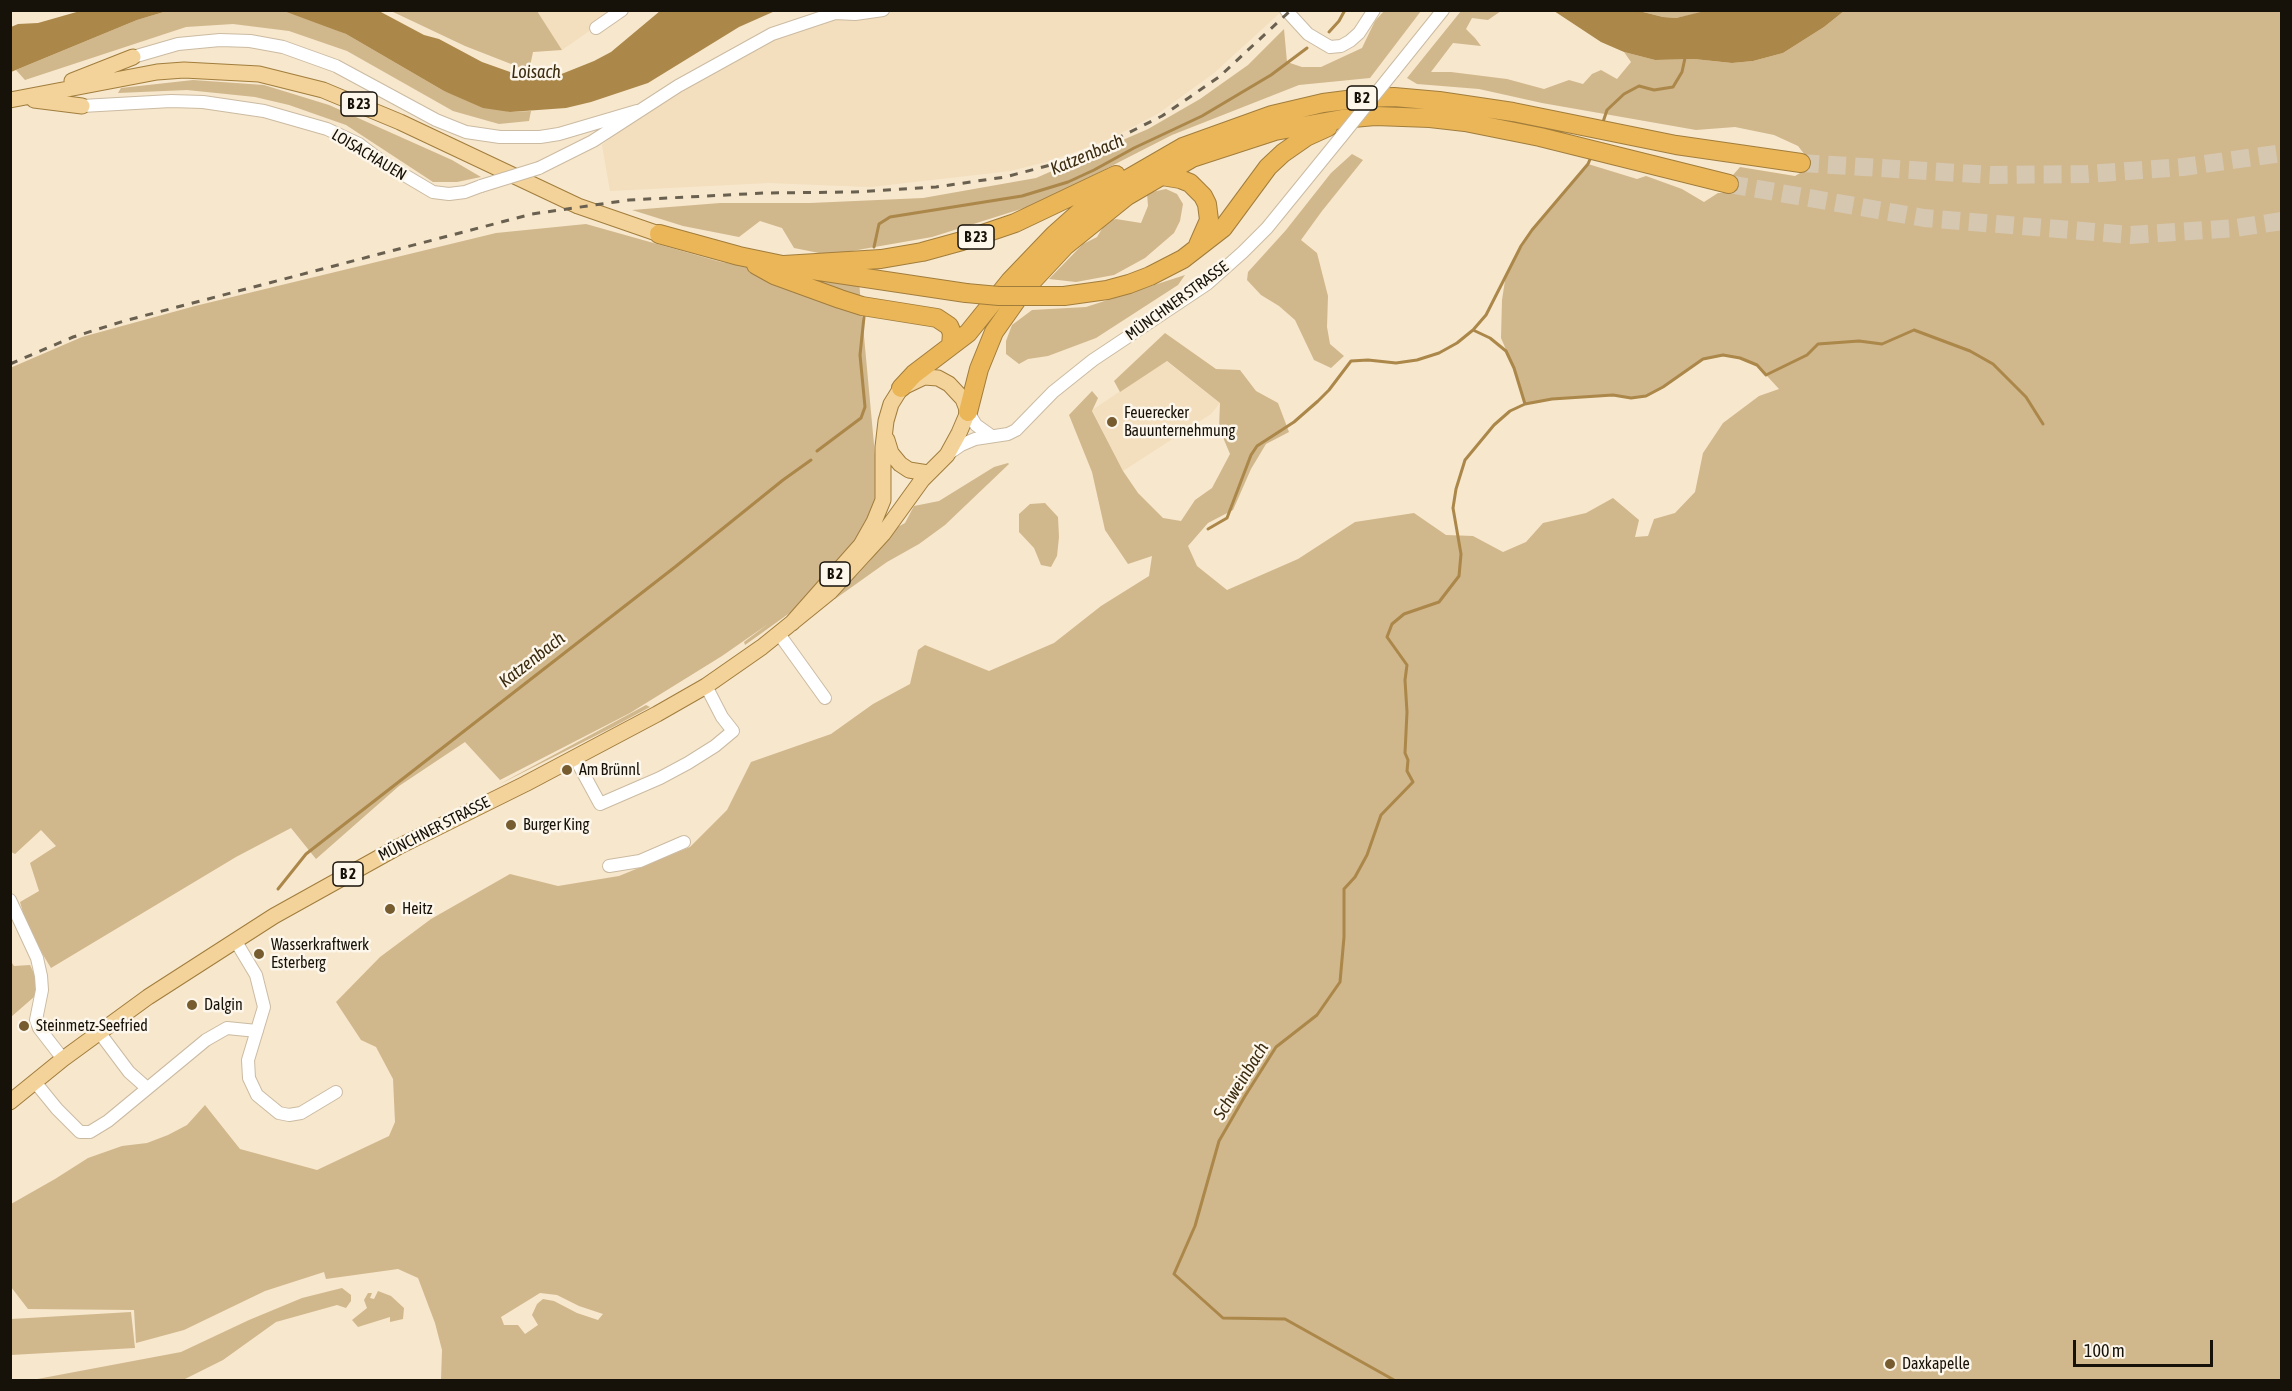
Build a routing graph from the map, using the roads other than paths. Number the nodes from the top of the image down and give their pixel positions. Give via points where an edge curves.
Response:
1 (622, 10) edge
2 (883, 10) edge
3 (1286, 10) edge
4 (1374, 10) edge
5 (1443, 10) edge
6 (596, 28) dead end
7 (133, 57) joint
8 (38, 94) junction
9 (16, 99) edge
10 (82, 106) joint
11 (637, 111) junction
12 (1342, 119) junction
13 (1802, 163) tunnel mouth
14 (1158, 169) junction
15 (1728, 184) tunnel mouth
16 (659, 234) joint
17 (1196, 249) junction
18 (739, 256) junction
19 (784, 265) junction
20 (951, 346) junction
21 (901, 388) junction
22 (968, 411) junction
23 (885, 434) junction
24 (990, 435) junction
25 (947, 455) junction
26 (928, 473) junction
27 (878, 528) junction
28 (779, 634) junction
29 (706, 686) junction
30 (825, 698) dead end
31 (575, 758) junction
32 (684, 842) dead end
33 (609, 866) dead end
34 (10, 900) edge
35 (235, 940) junction
36 (257, 1031) junction
37 (99, 1032) junction
38 (63, 1059) junction
39 (34, 1082) junction
40 (147, 1088) junction
41 (336, 1092) dead end
42 (10, 1102) edge

1 - 6 street
2 - 11 street, LOISACHAUEN via 835,13 772,34
3 - 4 street via 1308,34 1330,47 1350,41
5 - 24 street, MÜNCHNER STRASSE, bridge via 1267,228 1243,252 1207,284 1093,360 1053,392 1016,430
7 - 8 main road
7 - 11 street, LOISACHAUEN via 178,44 220,40 283,47 336,66 436,120 466,132 500,137 559,134
8 - 9 main road, B 23
8 - 16 main road, B 23 via 184,70 259,74 291,81 400,122 578,206
9 - 10 main road
10 - 11 street, LOISACHAUEN, bridge via 203,102 264,111 337,134 433,192 449,194 539,168 592,141
12 - 14 highway, B 2 via 1275,131
12 - 15 highway, B 2 via 1375,116 1466,122 1568,143
12 - 17 highway, B 23 via 1283,153 1223,228
13 - 14 highway, B 2 via 1676,145 1439,100 1394,97 1323,103 1272,115 1194,143
14 - 17 highway via 1190,183 1207,204 1209,220
14 - 19 highway, B 23 via 1133,165 1015,223 922,252 881,259
14 - 20 highway, B 2 via 1082,210 1010,280 968,333
14 - 22 highway, B 2 via 1065,246 1023,291 994,332 983,356
16 - 18 highway, B 23
17 - 19 highway, B 23, bridge via 1139,280 1107,290 1064,296 966,293
18 - 19 highway, B 23
18 - 20 highway, B 23 via 774,275 862,306 937,318 949,326
20 - 21 highway, B 2
21 - 22 main road via 924,378 938,378 955,389
21 - 23 main road, B 2 via 888,412
22 - 24 street via 976,425
22 - 25 main road, B 2
23 - 26 main road via 891,453 900,464
23 - 27 main road, B 2
24 - 25 street, MÜNCHNER STRASSE via 961,445
25 - 26 main road, B 2
26 - 27 main road, B 2
27 - 28 main road, MÜNCHNER STRASSE / B 2 via 830,592
28 - 29 main road, MÜNCHNER STRASSE / B 2
28 - 30 street
29 - 31 main road, MÜNCHNER STRASSE / B 2
29 - 31 street via 734,731 688,763 600,804
31 - 35 main road, MÜNCHNER STRASSE / B 2 via 321,888
32 - 33 street via 640,861
34 - 38 street via 37,958 41,976 36,1020
35 - 36 street via 261,990 264,1007
35 - 37 main road, MÜNCHNER STRASSE / B 2
36 - 40 street via 227,1028
36 - 41 street via 248,1060 249,1078 268,1106 279,1113 301,1113
37 - 38 main road, MÜNCHNER STRASSE / B 2
37 - 40 street via 129,1072
38 - 39 main road, MÜNCHNER STRASSE / B 2
39 - 40 street via 80,1132 90,1132 108,1121
39 - 42 main road, MÜNCHNER STRASSE / B 2

